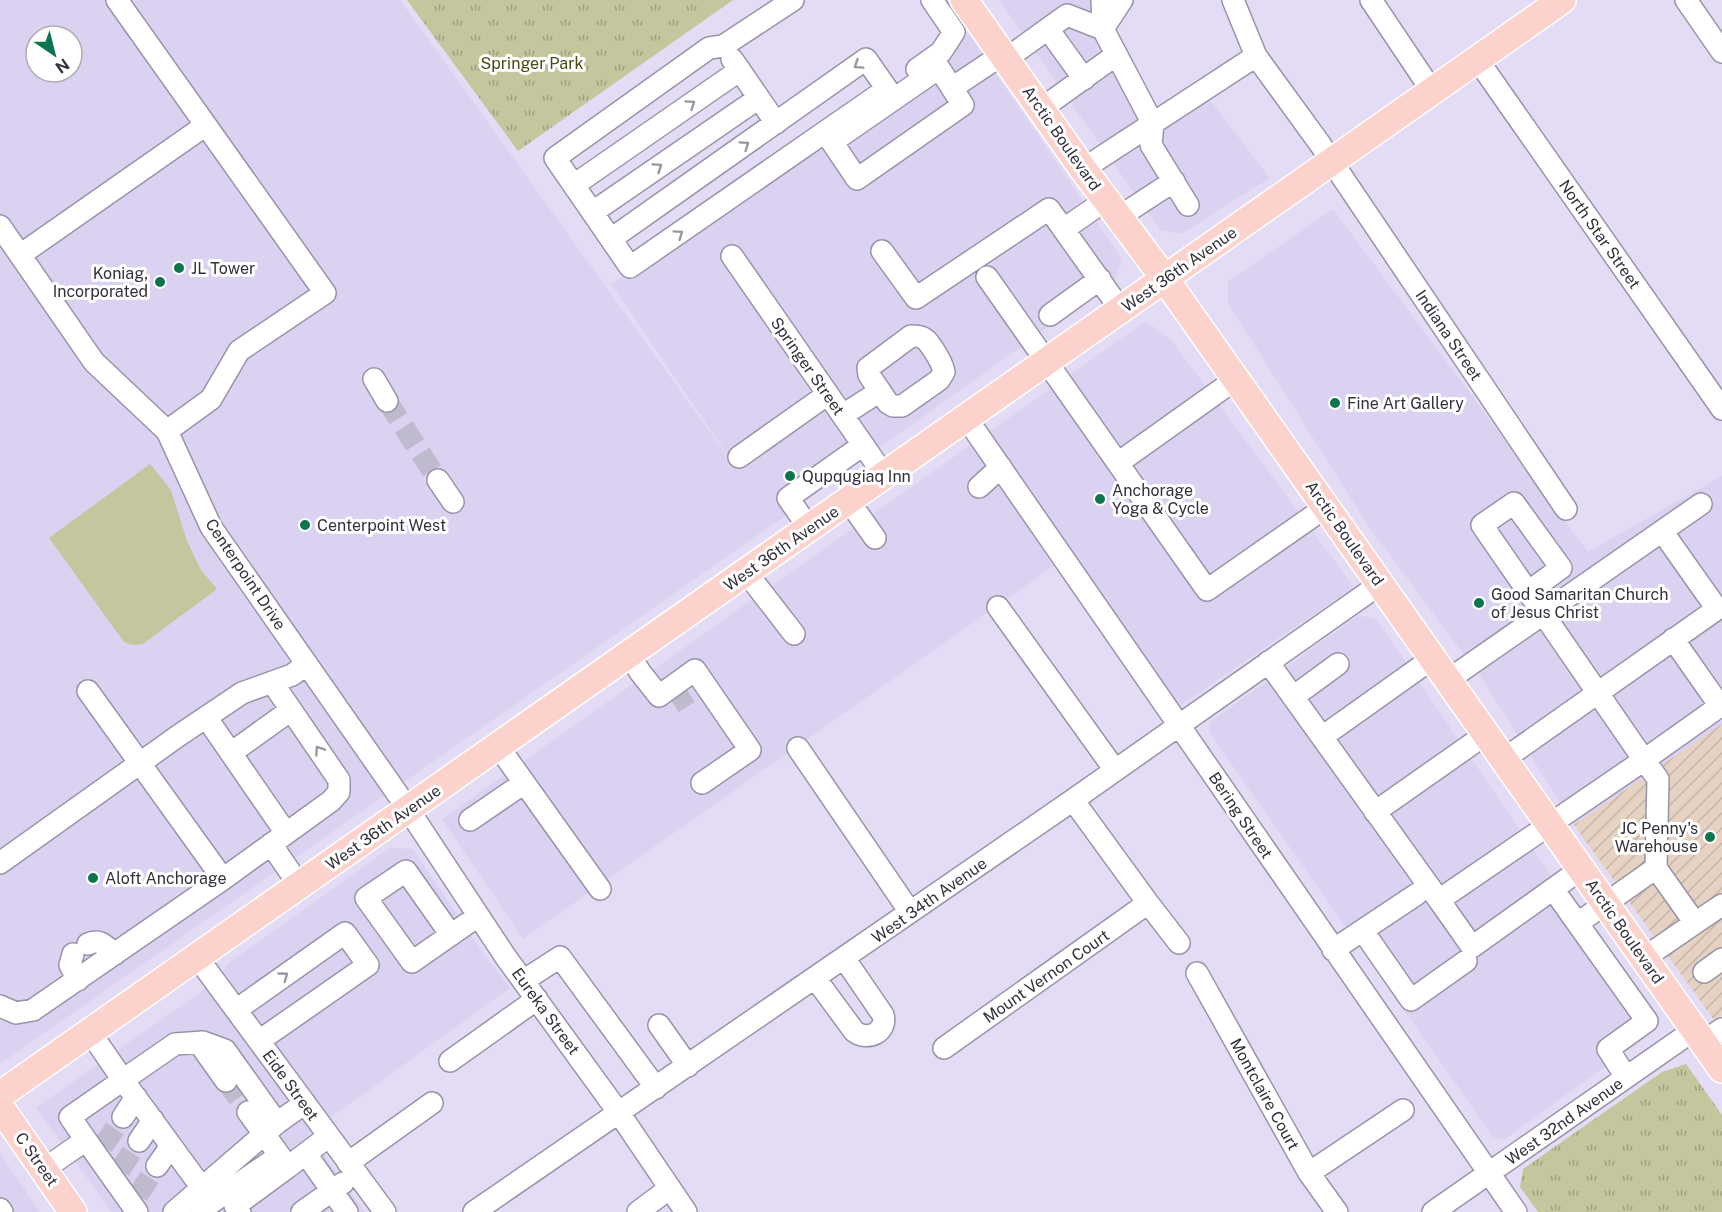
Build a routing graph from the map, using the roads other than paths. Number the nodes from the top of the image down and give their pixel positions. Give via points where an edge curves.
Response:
1 (117, 0) edge
2 (793, 0) edge
3 (932, 0) edge
4 (1102, 0) edge
5 (1122, 0) edge
6 (1233, 0) edge
7 (1371, 0) edge
8 (1562, 0) edge
9 (1686, 0) edge
10 (960, 10) edge
11 (1048, 29) junction
12 (1103, 29) junction
13 (723, 46) junction
14 (1722, 52) edge
15 (1116, 55) junction
16 (1004, 56) junction
17 (1257, 56) junction
18 (1478, 59) junction
19 (740, 70) junction
20 (1084, 78) junction
21 (952, 88) junction
22 (887, 89) junction
23 (1432, 91) junction
24 (759, 98) junction
25 (1041, 109) junction
26 (776, 123) junction
27 (1153, 124) junction
28 (206, 125) junction
29 (1331, 162) junction
30 (1083, 169) junction
31 (1174, 181) junction
32 (574, 185) junction
33 (1188, 205) dead end
34 (1112, 208) junction
35 (593, 212) junction
36 (0, 226) edge
37 (1064, 229) junction
38 (611, 239) junction
39 (882, 251) dead end
40 (20, 255) junction
41 (732, 256) dead end
42 (987, 277) dead end
43 (1100, 279) junction
44 (1165, 279) junction
45 (1121, 310) junction
46 (1050, 315) dead end
47 (1047, 362) junction
48 (374, 379) dead end
49 (1236, 380) junction
50 (880, 391) dead end
51 (828, 394) junction
52 (387, 401) tunnel mouth
53 (1722, 409) edge
54 (843, 416) junction
55 (967, 419) junction
56 (167, 431) junction
57 (863, 445) junction
58 (739, 457) dead end
59 (1118, 463) junction
60 (1001, 467) junction
61 (885, 475) junction
62 (438, 480) tunnel mouth
63 (979, 487) dead end
64 (848, 500) junction
65 (453, 502) dead end
66 (1701, 504) dead end
67 (1326, 507) junction
68 (1566, 509) dead end
69 (809, 528) junction
70 (1662, 531) junction
71 (875, 538) dead end
72 (746, 572) junction
73 (1380, 584) junction
74 (1528, 592) dead end
75 (998, 607) dead end
76 (1542, 614) junction
77 (794, 634) dead end
78 (1673, 639) junction
79 (629, 654) junction
80 (1268, 662) junction
81 (307, 664) junction
82 (1338, 664) dead end
83 (1440, 669) junction
84 (272, 682) junction
85 (88, 691) dead end
86 (1598, 693) junction
87 (1293, 697) junction
88 (1721, 706) edge
89 (291, 710) junction
90 (206, 717) junction
91 (1179, 724) junction
92 (1486, 734) junction
93 (1322, 738) junction
94 (498, 746) junction
95 (798, 748) dead end
96 (231, 753) junction
97 (1504, 759) junction
98 (1644, 760) junction
99 (140, 763) junction
100 (1114, 770) junction
101 (524, 783) junction
102 (702, 783) dead end
103 (1073, 800) junction
104 (408, 809) junction
105 (1376, 812) junction
106 (470, 820) dead end
107 (1551, 826) junction
108 (278, 838) junction
109 (0, 863) edge
110 (1656, 868) junction
111 (1581, 869) junction
112 (223, 879) junction
113 (299, 885) junction
114 (600, 889) dead end
115 (1553, 889) junction
116 (1416, 894) dead end
117 (1439, 900) junction
118 (1148, 903) junction
119 (1605, 903) junction
120 (1722, 905) edge
121 (910, 912) junction
122 (478, 916) junction
123 (1578, 923) junction
124 (1695, 923) junction
125 (1363, 931) junction
126 (451, 935) dead end
127 (1179, 943) dead end
128 (1637, 949) junction
129 (1334, 950) junction
130 (115, 954) junction
131 (197, 957) junction
132 (844, 958) junction
133 (1603, 959) junction
134 (1722, 960) edge
135 (1466, 961) dead end
136 (1704, 972) dead end
137 (1197, 974) dead end
138 (815, 978) junction
139 (78, 980) junction
140 (524, 981) junction
141 (1663, 985) junction
142 (537, 999) junction
143 (1411, 1000) junction
144 (1635, 1004) junction
145 (0, 1006) edge
146 (236, 1010) junction
147 (1383, 1021) junction
148 (659, 1025) dead end
149 (90, 1032) junction
150 (1706, 1033) edge
151 (259, 1041) junction
152 (199, 1043) junction
153 (944, 1048) dead end
154 (450, 1061) dead end
155 (688, 1066) junction
156 (1722, 1069) edge
157 (1626, 1077) junction
158 (123, 1080) junction
159 (226, 1082) tunnel mouth
160 (656, 1088) junction
161 (0, 1095) edge
162 (136, 1097) junction
163 (432, 1102) dead end
164 (305, 1104) junction
165 (0, 1107) edge
166 (1403, 1110) dead end
167 (248, 1112) tunnel mouth
168 (619, 1113) junction
169 (123, 1117) tunnel mouth
170 (153, 1120) junction
171 (270, 1129) junction
172 (329, 1136) junction
173 (139, 1141) tunnel mouth
174 (171, 1146) junction
175 (95, 1147) junction
176 (306, 1154) junction
177 (284, 1161) junction
178 (157, 1166) tunnel mouth
179 (352, 1168) junction
180 (44, 1169) junction
181 (1309, 1173) junction
182 (1489, 1173) junction
183 (202, 1188) junction
184 (670, 1188) junction
185 (332, 1190) junction
186 (135, 1204) edge
187 (1442, 1209) edge
188 (74, 1212) edge
189 (174, 1212) edge
190 (201, 1212) edge
191 (240, 1212) edge
192 (302, 1212) edge
193 (347, 1212) edge
194 (385, 1212) edge
195 (474, 1212) edge
196 (638, 1212) edge
197 (686, 1212) edge
198 (1337, 1212) edge
199 (1516, 1212) edge

1 - 28 street
2 - 13 street
3 - 10 street
4 - 12 street
5 - 12 street
6 - 17 street, Indiana Street
7 - 23 street
8 - 18 main road, West 36th Avenue
9 - 14 street
10 - 16 main road, Arctic Boulevard
10 - 22 street via 954,32 941,52
11 - 12 street via 1066,15
11 - 16 street
11 - 20 street
12 - 15 street
13 - 19 street
13 - 32 street via 709,48 555,158
15 - 20 street
15 - 27 street
16 - 21 street
16 - 25 main road, Arctic Boulevard
17 - 27 street
17 - 29 street, Indiana Street
18 - 23 main road, West 36th Avenue
18 - 53 street, North Star Street
19 - 24 street
32 -> 19 street
20 - 25 street
21 - 21 street via 939,68 832,142 857,179 963,105
22 -> 26 street via 866,59
38 -> 22 street via 630,267
23 - 29 main road, West 36th Avenue
24 - 26 street
35 -> 24 street
25 - 30 main road, Arctic Boulevard
38 -> 26 street
27 - 30 street
27 - 31 street via 1151,145
28 - 40 street
28 - 56 street via 325,293 240,351 211,399
29 - 44 main road, West 36th Avenue
29 - 68 street, Indiana Street
30 - 34 main road, Arctic Boulevard
31 - 33 street
31 - 34 street
32 - 35 street
34 - 37 street
34 - 44 main road, Arctic Boulevard
35 - 38 street
36 - 40 street, Centerpoint Drive
37 - 39 street via 1049,209 916,298
37 - 43 street
40 - 56 street, Centerpoint Drive via 94,362
41 - 51 street, Springer Street
42 - 47 street
43 - 45 street
43 - 46 street
44 - 45 main road, West 36th Avenue
44 - 49 main road, Arctic Boulevard
45 - 47 main road, West 36th Avenue
47 - 55 main road, West 36th Avenue
47 - 59 street
48 - 52 street
49 - 59 street
49 - 67 main road, Arctic Boulevard
50 - 54 street
51 - 54 street, Springer Street
51 - 58 street
54 - 57 street, Springer Street
55 - 60 street, Bering Street
55 - 61 main road, West 36th Avenue
56 - 81 street, Centerpoint Drive via 211,526
57 - 61 street, Springer Street
57 - 69 street via 788,498
59 - 67 street via 1207,590
60 - 63 street
60 - 91 street, Bering Street
61 - 64 main road, West 36th Avenue
62 - 65 street
64 - 69 main road, West 36th Avenue
64 - 71 street
66 - 70 street
67 - 73 main road, Arctic Boulevard
69 - 72 main road, West 36th Avenue
70 - 76 street
70 - 78 street via 1717,609
72 - 77 street
72 - 79 main road, West 36th Avenue
73 - 80 street, West 34th Avenue
73 - 83 main road, Arctic Boulevard
74 - 76 street
75 - 100 street
76 - 83 street
76 - 86 street
78 - 86 street
78 - 88 street
79 - 94 main road, West 36th Avenue
79 - 102 street via 639,672 681,694 750,750
80 - 87 street
80 - 91 street, West 34th Avenue
81 - 84 street
81 - 104 street, Centerpoint Drive
82 - 87 street
83 - 92 main road, Arctic Boulevard
83 - 93 street
84 - 89 street
84 - 90 street via 242,693
85 - 99 street
86 - 97 street
86 - 98 street
87 - 93 street
88 - 98 street
89 - 96 street
108 -> 89 street via 339,792 339,780
90 - 96 street
90 - 99 street
91 - 100 street, West 34th Avenue
91 - 129 street, Bering Street
92 - 97 main road, Arctic Boulevard
92 - 105 street
93 - 105 street
94 - 101 street
94 - 104 main road, West 36th Avenue
95 - 121 street
96 - 108 street
97 - 107 main road, Arctic Boulevard
98 - 107 street
98 - 110 street via 1658,779
99 - 109 street
99 - 112 street
100 - 103 street, West 34th Avenue
101 - 106 street
101 - 114 street
103 - 118 street
103 - 121 street, West 34th Avenue
104 - 113 main road, West 36th Avenue
104 - 122 street, Eureka Street
105 - 117 street
107 - 111 main road, Arctic Boulevard
107 - 117 street
108 - 112 street
108 - 113 street
110 - 119 street
110 - 124 street
111 - 115 street
111 - 119 main road, Arctic Boulevard
112 - 130 street
113 - 131 main road, West 36th Avenue
115 - 117 street via 1472,947
115 - 123 street
116 - 125 street
118 - 127 street
118 - 153 street, Mount Vernon Court
119 - 123 street
119 - 128 main road, Arctic Boulevard
120 - 124 street
121 - 132 street, West 34th Avenue
122 - 126 street
122 - 140 street, Eureka Street
123 - 133 street
124 - 128 street
125 - 129 street
125 - 143 street
128 - 133 street
128 - 141 main road, Arctic Boulevard
129 - 147 street, Bering Street
130 - 139 street
130 - 139 street via 94,940 80,949 70,964
131 - 146 street, Eide Street
131 - 149 main road, West 36th Avenue
132 - 138 street, West 34th Avenue
132 - 138 street via 883,1015 881,1031 858,1035
133 - 144 street
134 - 136 street
135 - 143 street
137 - 181 street, Montclaire Court
138 - 155 street, West 34th Avenue
139 - 145 street via 33,1010 16,1013
140 - 142 street, Eureka Street
140 - 160 street via 560,957
141 - 144 street
141 - 150 main road, Arctic Boulevard
142 - 154 street
142 - 168 street, Eureka Street
143 - 147 street
144 - 157 street via 1647,1021 1608,1049
146 - 151 street, Eide Street
146 -> 151 street via 345,933 368,965
147 - 182 street, Bering Street
148 - 155 street
149 - 158 street
149 - 161 main road, West 36th Avenue
150 - 156 main road, Arctic Boulevard
150 - 157 street, West 32nd Avenue
151 - 164 street, Eide Street
152 - 158 street via 175,1044
152 - 159 street
152 - 171 street via 225,1050
155 - 160 street, West 34th Avenue
157 - 182 street, West 32nd Avenue
158 - 162 street
158 - 175 street via 70,1117
160 - 168 street, West 34th Avenue
162 - 169 street
162 - 170 street
163 - 179 street
164 - 171 street
164 - 172 street, Eide Street
165 - 180 main road, C Street
166 - 181 street
167 - 171 street
168 - 184 street, Eureka Street
168 - 195 street, West 34th Avenue
170 - 173 street
170 - 174 street
171 - 177 street
171 - 183 street
172 - 176 street
172 - 179 street, Eide Street
174 - 178 street
174 - 183 street
175 - 180 street
175 - 186 street
176 - 177 street
176 - 185 street
177 - 190 street
177 - 191 street via 236,1206
179 - 185 street
179 - 194 street, Eide Street
180 - 188 main road, C Street
181 - 198 street, Montclaire Court
182 - 187 street, West 32nd Avenue
182 - 199 street, Bering Street
183 - 189 street
184 - 196 street
184 - 197 street, Eureka Street
185 - 192 street
185 - 193 street

